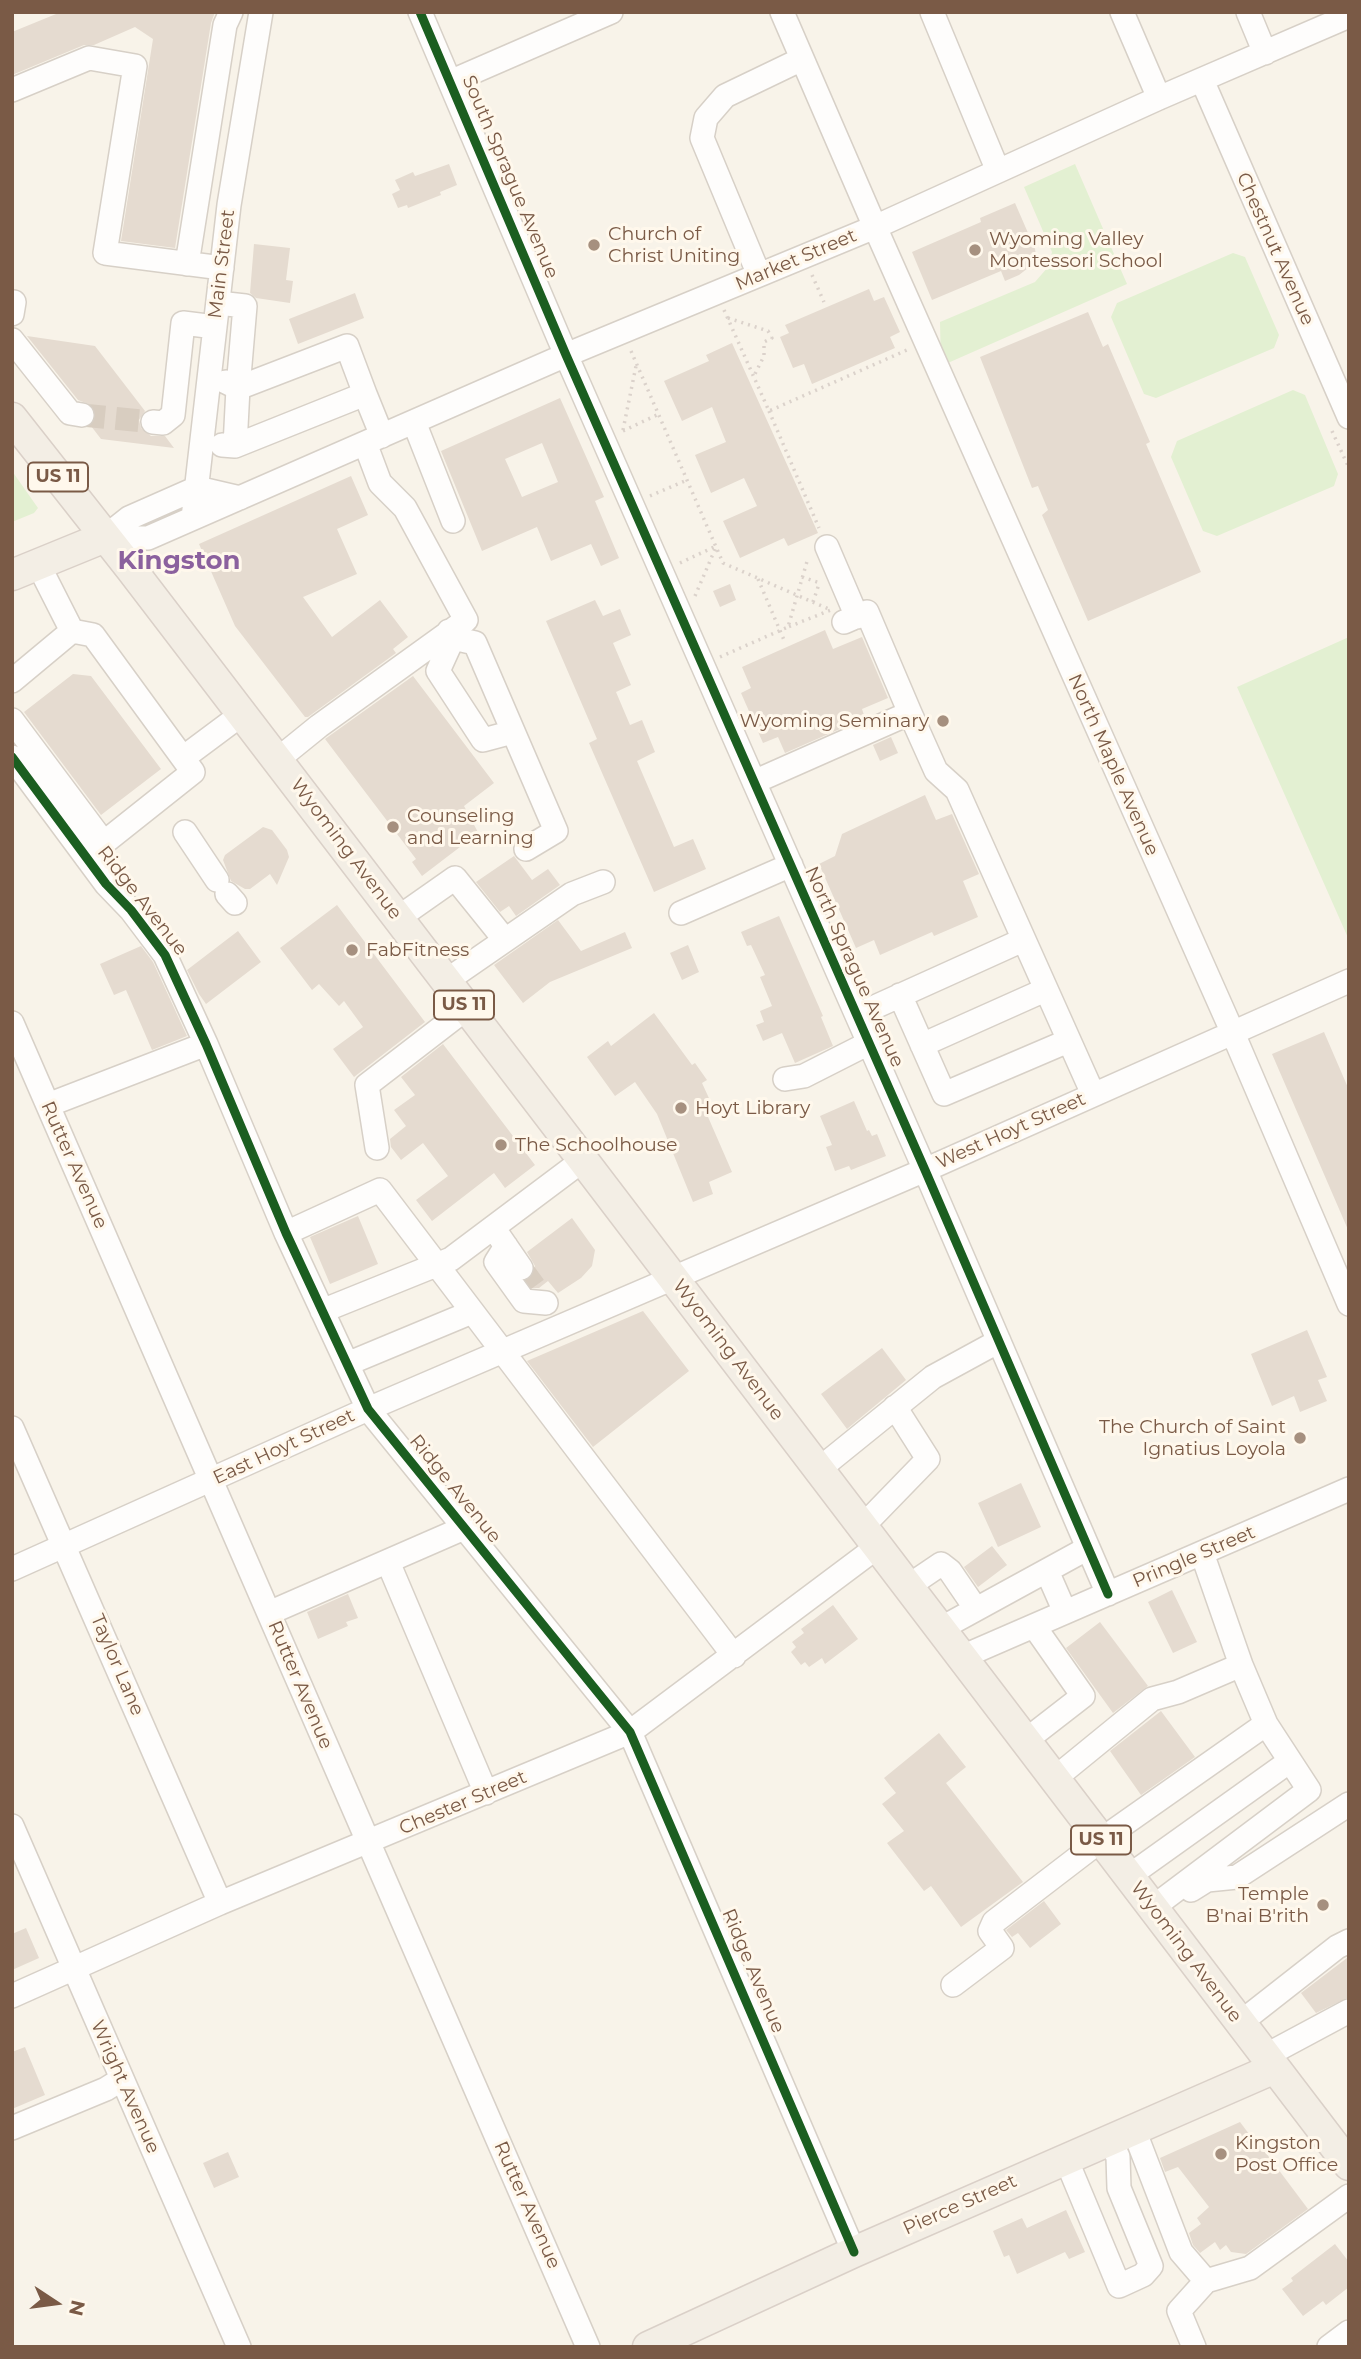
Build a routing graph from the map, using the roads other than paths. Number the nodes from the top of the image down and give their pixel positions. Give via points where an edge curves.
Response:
1 (231, 12) edge
2 (261, 12) edge
3 (420, 12) edge
4 (611, 12) edge
5 (782, 12) edge
6 (932, 12) edge
7 (1122, 12) edge
8 (1248, 12) edge
9 (1349, 16) edge
10 (1265, 53) junction
11 (802, 59) junction
12 (1202, 80) junction
13 (450, 82) junction
14 (12, 90) edge
15 (1160, 98) junction
16 (998, 171) junction
17 (875, 227) junction
18 (187, 264) junction
19 (222, 268) junction
20 (759, 275) junction
21 (218, 303) junction
22 (215, 327) junction
23 (12, 340) edge
24 (566, 355) junction
25 (210, 373) junction
26 (238, 388) junction
27 (365, 394) junction
28 (82, 415) tunnel mouth
29 (12, 418) edge
30 (153, 422) dead end
31 (414, 422) junction
32 (1340, 424) edge
33 (374, 439) junction
34 (202, 443) junction
35 (235, 446) junction
36 (197, 488) junction
37 (240, 498) junction
38 (193, 518) junction
39 (453, 521) dead end
40 (105, 537) junction
41 (827, 547) road end
42 (25, 570) edge
43 (72, 631) junction
44 (451, 634) junction
45 (12, 681) edge
46 (242, 713) junction
47 (910, 713) junction
48 (12, 720) edge
49 (513, 732) junction
50 (12, 733) edge
51 (12, 757) edge
52 (183, 758) junction
53 (277, 760) junction
54 (754, 782) junction
55 (185, 832) dead end
56 (526, 849) dead end
57 (95, 850) junction
58 (791, 865) junction
59 (603, 882) dead end
60 (227, 892) dead end
61 (681, 913) dead end
62 (398, 918) junction
63 (505, 940) junction
64 (1023, 940) junction
65 (446, 981) junction
66 (1349, 981) edge
67 (1045, 990) junction
68 (900, 996) junction
69 (467, 1008) junction
70 (857, 1015) junction
71 (12, 1023) edge
72 (1232, 1031) junction
73 (1068, 1041) junction
74 (869, 1043) junction
75 (206, 1044) junction
76 (922, 1045) junction
77 (785, 1079) dead end
78 (1093, 1094) junction
79 (48, 1105) junction
80 (377, 1148) dead end
81 (583, 1160) junction
82 (925, 1170) junction
83 (286, 1233) junction
84 (500, 1236) junction
85 (435, 1264) junction
86 (521, 1268) tunnel mouth
87 (673, 1278) junction
88 (1349, 1304) edge
89 (322, 1311) junction
90 (472, 1312) junction
91 (561, 1326) junction
92 (999, 1341) junction
93 (501, 1352) junction
94 (347, 1364) junction
95 (895, 1408) junction
96 (368, 1409) junction
97 (12, 1428) edge
98 (818, 1469) junction
99 (211, 1481) junction
100 (1349, 1489) edge
101 (464, 1528) junction
102 (870, 1537) junction
103 (65, 1546) junction
104 (1088, 1549) junction
105 (1202, 1553) junction
106 (388, 1562) junction
107 (12, 1569) edge
108 (1047, 1571) junction
109 (907, 1587) junction
110 (1108, 1594) junction
111 (976, 1609) junction
112 (1066, 1612) junction
113 (269, 1613) junction
114 (1034, 1626) junction
115 (940, 1629) junction
116 (734, 1656) junction
117 (961, 1657) junction
118 (1241, 1665) junction
119 (1266, 1724) junction
120 (630, 1732) junction
121 (1025, 1741) junction
122 (1290, 1761) junction
123 (1054, 1779) junction
124 (486, 1793) junction
125 (1349, 1804) edge
126 (12, 1826) edge
127 (1101, 1840) junction
128 (369, 1843) junction
129 (1129, 1877) junction
130 (220, 1903) junction
131 (1154, 1910) junction
132 (1349, 1941) edge
133 (74, 1969) junction
134 (953, 1985) dead end
135 (12, 1996) edge
136 (1349, 2011) edge
137 (1240, 2023) junction
138 (1349, 2028) edge
139 (1270, 2062) junction
140 (122, 2079) junction
141 (12, 2128) edge
142 (1122, 2135) junction
143 (1066, 2159) junction
144 (1349, 2165) edge
145 (1349, 2196) edge
146 (854, 2252) junction
147 (1206, 2281) junction
148 (1349, 2332) edge
149 (239, 2347) edge
150 (588, 2347) edge
151 (648, 2347) edge
152 (1194, 2347) edge
153 (1329, 2347) edge

1 - 18 street via 225,25
2 - 19 street, Main Street
3 - 13 street, South Sprague Avenue
4 - 13 street
5 - 11 street, North Maple Avenue
6 - 16 street
7 - 15 street
8 - 10 street
9 - 10 street, Market Street
10 - 12 street, Market Street
11 - 17 street, North Maple Avenue
11 - 20 street via 725,96 706,118 702,138
12 - 15 street, Market Street
12 - 32 street, Chestnut Avenue
13 - 24 street, South Sprague Avenue
14 - 18 street via 89,58 135,66 105,253
15 - 16 street, Market Street
16 - 17 street, Market Street
17 - 20 street, Market Street
17 - 72 street, North Maple Avenue
18 - 19 street
19 - 21 street, Main Street
20 - 24 street, Market Street
21 - 22 street, Main Street
21 - 26 street via 245,306
22 - 25 street, Main Street
22 - 30 street via 183,323 173,415 163,423
23 - 28 street via 70,413
24 - 31 street, Market Street
24 - 54 street, North Sprague Avenue
25 - 26 street
25 - 34 street, Main Street
26 - 27 street via 347,346
26 - 35 street
27 - 33 street
27 - 35 street
29 - 40 main road, US 11
31 - 33 street, Market Street
31 - 39 street
33 - 37 street, Market Street
33 - 44 street via 380,483 405,508 466,620
34 - 35 street
34 - 36 street, Main Street
36 - 37 street
36 - 38 street, Main Street
36 - 40 street, Market Street via 129,518
37 - 38 street, Market Street
38 - 40 street, Market Street via 148,538
40 - 42 main road, Market Street
40 - 46 main road, Wyoming Avenue / US 11
41 - 47 street via 851,619 867,612
42 - 43 street
43 - 45 street
43 - 52 street via 93,635
44 - 49 street via 475,643
44 - 49 street via 438,671 484,740
44 - 53 street
46 - 52 street
46 - 53 main road, Wyoming Avenue / US 11
47 - 54 street
47 - 64 street via 936,771 957,790
48 - 57 street
49 - 56 street via 556,831
50 - 57 street
51 - 57 street, Ridge Avenue
52 - 57 street via 192,772
53 - 62 main road, Wyoming Avenue / US 11
54 - 58 street, North Sprague Avenue
55 - 60 street
57 - 75 street, Ridge Avenue via 166,955
58 - 61 street
58 - 70 street, North Sprague Avenue
59 - 63 street via 572,894
62 - 63 street via 455,878
62 - 65 main road, Wyoming Avenue / US 11
63 - 65 street
64 - 67 street
64 - 68 street
65 - 69 main road, Wyoming Avenue / US 11
66 - 72 street, West Hoyt Street
67 - 73 street
67 - 76 street
68 - 70 street
68 - 76 street
69 - 80 street via 367,1085
69 - 81 main road, Wyoming Avenue / US 11
70 - 74 street, North Sprague Avenue
71 - 79 street, Rutter Avenue
72 - 78 street, West Hoyt Street
72 - 88 street, North Maple Avenue
73 - 76 street via 944,1094
73 - 78 street
74 - 77 street via 804,1076
74 - 82 street, North Sprague Avenue
75 - 79 street
75 - 83 street, Ridge Avenue
78 - 82 street, West Hoyt Street
79 - 99 street, Rutter Avenue
81 - 84 street
81 - 87 main road, Wyoming Avenue / US 11
82 - 87 street, West Hoyt Street
82 - 92 street, North Sprague Avenue
83 - 85 street via 380,1190
83 - 89 street, Ridge Avenue
84 - 85 street
84 - 86 street
84 - 91 street via 496,1262 524,1301 541,1296
85 - 89 street
85 - 90 street
87 - 91 street, East Hoyt Street
87 - 98 main road, Wyoming Avenue / US 11
89 - 94 street, Ridge Avenue
90 - 93 street
90 - 94 street
91 - 93 street, East Hoyt Street
92 - 95 street via 933,1377
92 - 104 street, North Sprague Avenue
93 - 96 street, East Hoyt Street
93 - 116 street
94 - 96 street, Ridge Avenue
95 - 98 street
95 - 102 street, Chester Street via 928,1459
96 - 99 street, East Hoyt Street
96 - 101 street, Ridge Avenue
97 - 103 street, Taylor Lane
98 - 102 main road, Wyoming Avenue / US 11
99 - 103 street, East Hoyt Street
99 - 113 street, Rutter Avenue
100 - 105 street, Pringle Street
101 - 106 street
101 - 120 street, Ridge Avenue
102 - 109 main road, Wyoming Avenue / US 11
102 - 116 street, Chester Street
103 - 107 street, East Hoyt Street
103 - 130 street, Taylor Lane
104 - 108 street
104 - 110 street, North Sprague Avenue
105 - 110 street, Pringle Street
105 - 118 street
106 - 113 street
106 - 124 street
108 - 111 street
108 - 112 street
109 - 111 street via 941,1564
109 - 115 main road, Wyoming Avenue / US 11
110 - 112 street, Pringle Street
111 - 115 street
112 - 114 street, Pringle Street
113 - 128 street, Rutter Avenue
114 - 117 street, Pringle Street
114 - 121 street via 1083,1696
115 - 117 main road, Wyoming Avenue / US 11
116 - 120 street, Chester Street
117 - 121 main road, Wyoming Avenue / US 11
118 - 119 street
118 - 123 street via 1152,1699
119 - 122 street
119 - 127 street
120 - 124 street, Chester Street
120 - 146 street, Ridge Avenue
121 - 123 main road, Wyoming Avenue / US 11
122 - 129 street
122 - 131 street via 1309,1790
123 - 127 main road, Wyoming Avenue / US 11
124 - 128 street, Chester Street
125 - 131 street via 1237,1877 1207,1880
126 - 133 street, Wright Avenue
127 - 129 main road, Wyoming Avenue / US 11
127 - 134 street via 993,1923 989,1931 1002,1948
128 - 130 street, Chester Street
128 - 150 street, Rutter Avenue
129 - 131 main road, Wyoming Avenue / US 11
130 - 133 street, Chester Street
131 - 137 main road, Wyoming Avenue / US 11
132 - 137 street
133 - 135 street, Chester Street
133 - 140 street, Wright Avenue
136 - 139 street
137 - 139 main road, Wyoming Avenue / US 11
138 - 139 street
139 - 142 main road, Pierce Street
139 - 144 main road, Wyoming Avenue / US 11
140 - 141 street
140 - 149 street, Wright Avenue
142 - 143 main road, Pierce Street
142 - 143 street via 1119,2188 1151,2266 1143,2276 1119,2286
142 - 147 street via 1181,2252
143 - 146 main road, Pierce Street
145 - 147 street via 1250,2269
146 - 151 main road, Pierce Street
147 - 152 street via 1179,2311
148 - 153 street

